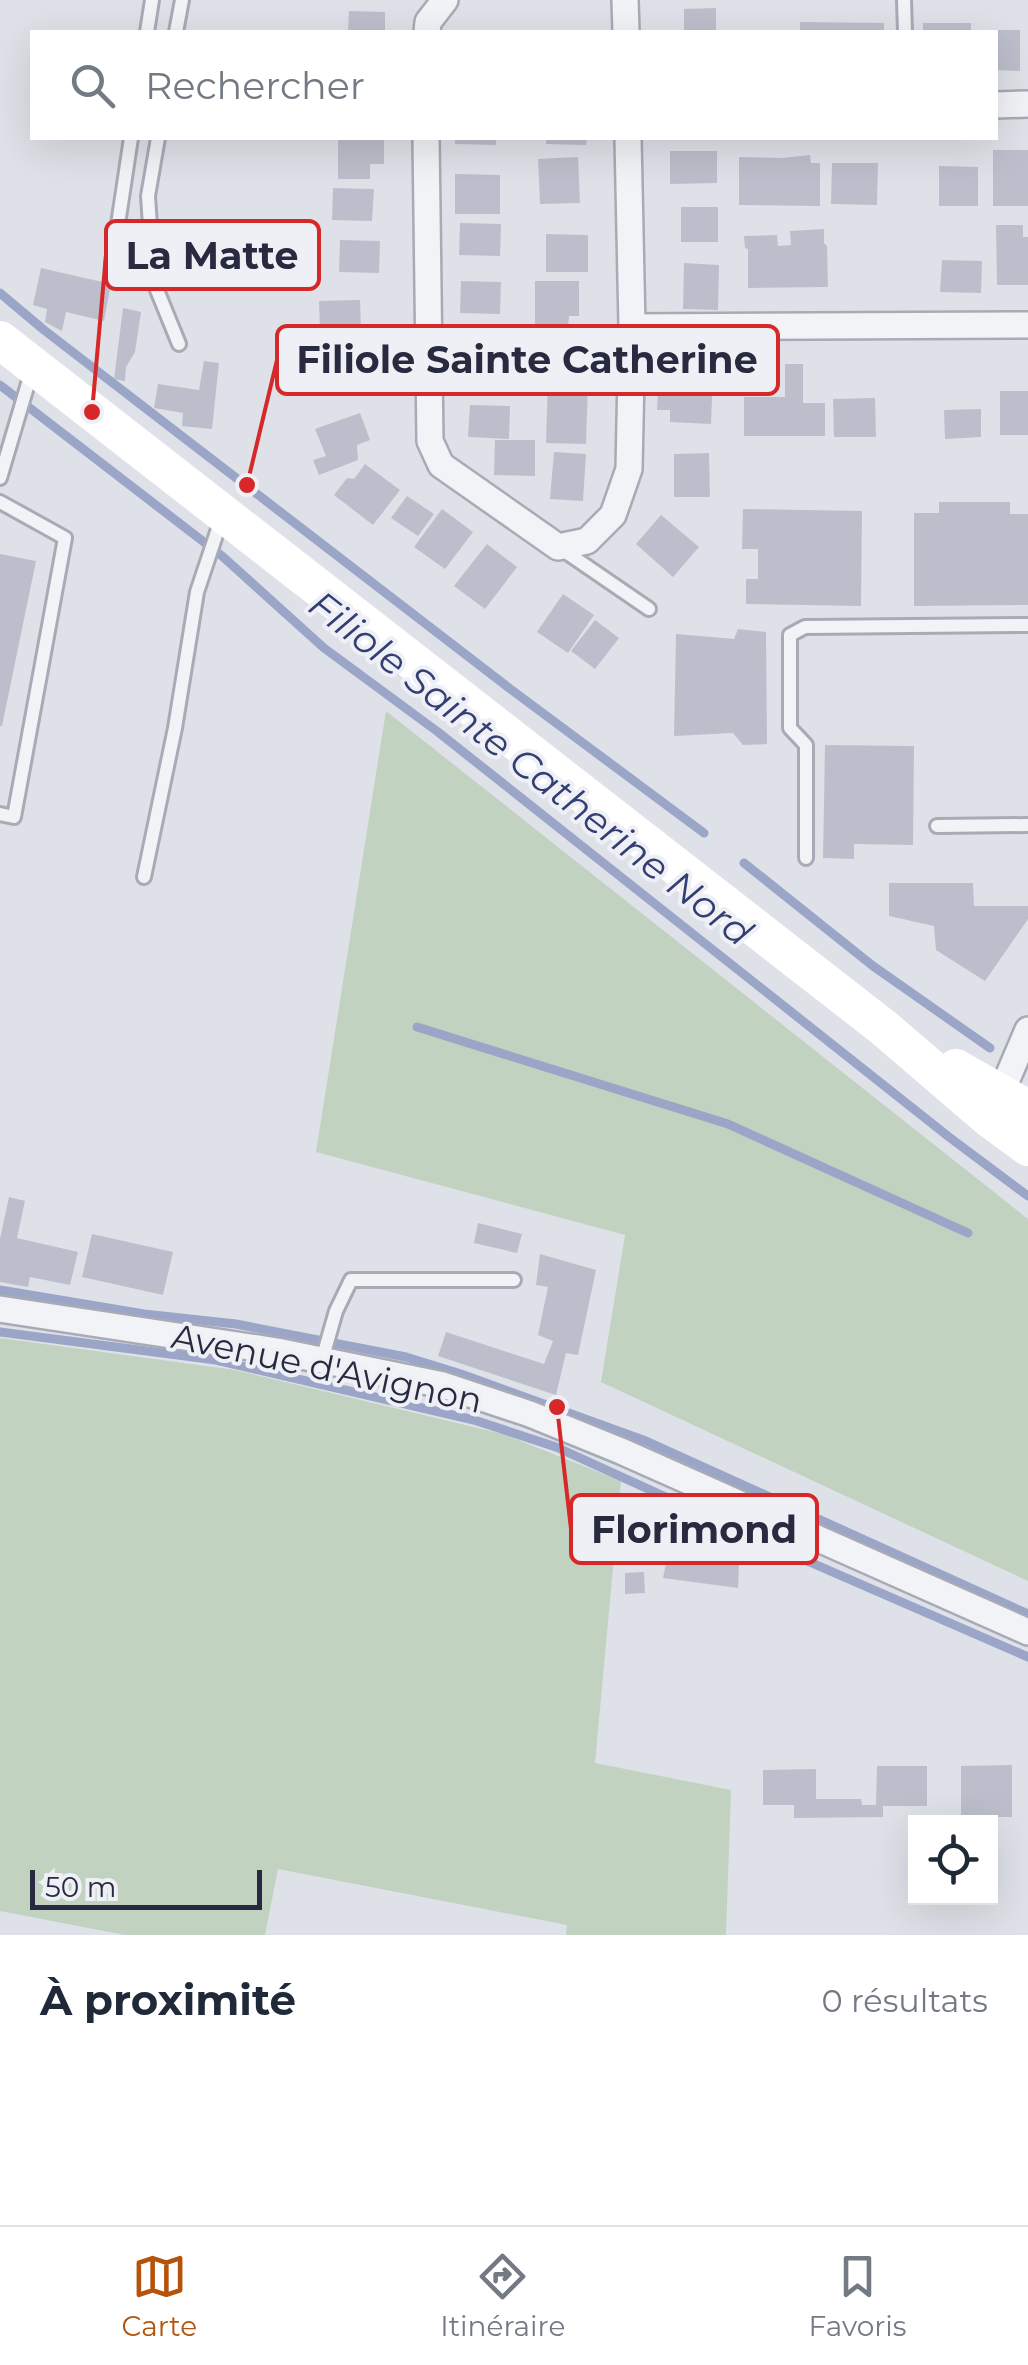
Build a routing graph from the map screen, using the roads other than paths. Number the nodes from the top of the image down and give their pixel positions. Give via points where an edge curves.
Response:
1 (152, 0) edge
2 (182, 0) edge
3 (445, 0) edge
4 (625, 0) edge
5 (904, 0) edge
6 (147, 30) edge
7 (176, 30) edge
8 (427, 30) edge
9 (626, 30) edge
10 (905, 30) edge
11 (1028, 104) edge
12 (998, 105) edge
13 (131, 140) edge
14 (158, 140) edge
15 (426, 140) edge
16 (628, 140) edge
17 (112, 264) dead end
18 (1028, 325) edge
19 (632, 327) junction
20 (0, 340) edge
21 (179, 344) dead end
22 (33, 366) junction
23 (0, 478) edge
24 (0, 502) edge
25 (223, 514) junction
26 (558, 547) junction
27 (649, 609) dead end
28 (1028, 625) edge
29 (0, 814) edge
30 (1028, 825) edge
31 (937, 826) dead end
32 (806, 858) dead end
33 (144, 876) dead end
34 (1028, 1030) edge
35 (1006, 1107) edge
36 (1028, 1147) edge
37 (514, 1280) dead end
38 (0, 1309) edge
39 (322, 1360) junction
40 (1028, 1632) edge

1 - 6 lane
2 - 7 lane
3 - 8 street
4 - 9 street
5 - 10 lane
11 - 12 street
13 - 17 lane
14 - 21 lane via 148,196 152,255 157,290
15 - 26 street via 430,441 441,465
16 - 19 street
18 - 19 street
19 - 26 street via 629,469 613,515 587,541
20 - 22 main road
22 - 23 lane
22 - 25 main road
24 - 29 lane via 65,538 14,817
25 - 33 lane via 198,592
25 - 35 main road via 884,1028
26 - 27 lane
28 - 32 lane via 805,626 790,635 790,728 806,745
30 - 31 lane
34 - 35 street
35 - 36 main road
37 - 39 lane via 351,1280
38 - 39 street, Avenue d'Avignon
39 - 40 street, Avenue d'Avignon via 443,1384 530,1414

